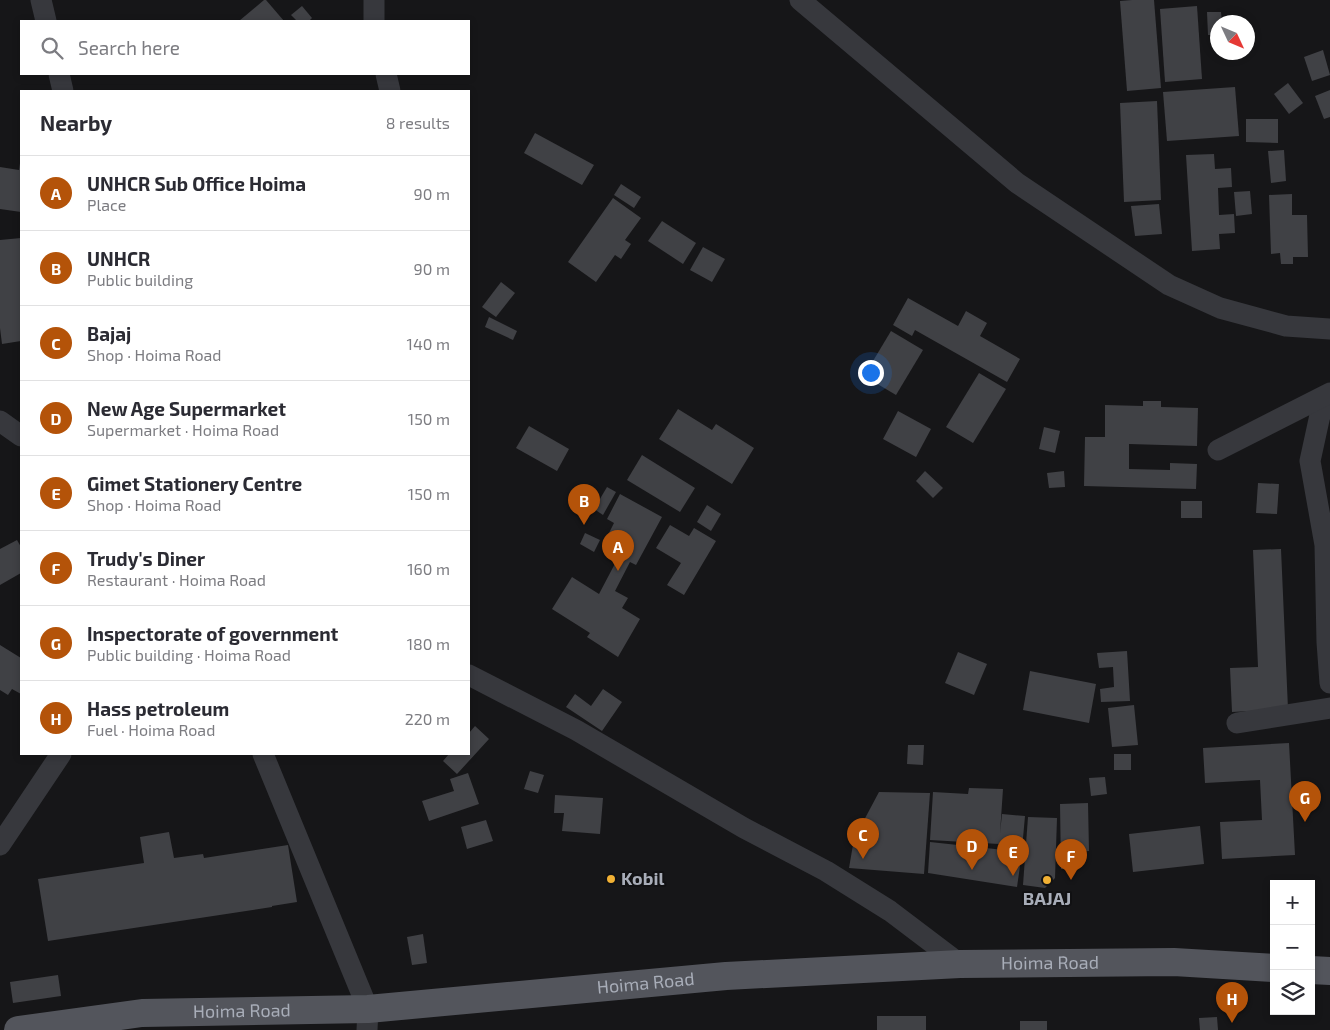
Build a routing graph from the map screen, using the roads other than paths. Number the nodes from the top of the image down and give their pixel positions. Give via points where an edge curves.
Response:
1 (40, 0) edge
2 (374, 0) edge
3 (800, 0) edge
4 (46, 20) edge
5 (374, 20) edge
6 (59, 75) edge
7 (386, 75) edge
8 (63, 90) edge
9 (390, 90) edge
10 (1330, 329) edge
11 (1330, 393) edge
12 (1330, 404) edge
13 (0, 421) edge
14 (20, 435) edge
15 (1218, 450) dead end
16 (470, 676) edge
17 (1330, 683) edge
18 (1330, 708) edge
19 (1236, 723) dead end
20 (60, 755) edge
21 (263, 755) edge
22 (0, 845) edge
23 (960, 964) junction
24 (1270, 968) edge
25 (1315, 970) edge
26 (1330, 971) edge
27 (367, 1020) edge
28 (18, 1030) edge

1 - 4 street
2 - 5 street
3 - 10 street via 1018,183 1169,285 1220,308 1286,326
6 - 8 street
7 - 9 street
11 - 15 street
12 - 17 street via 1320,415 1310,461 1325,545
13 - 14 street
16 - 23 street via 576,730 826,872 890,911
18 - 19 street
20 - 22 street
21 - 27 street
23 - 24 main road, Hoima Road via 1174,962
23 - 27 main road, Hoima Road via 726,976
25 - 26 main road
27 - 28 main road, Hoima Road via 142,1013

